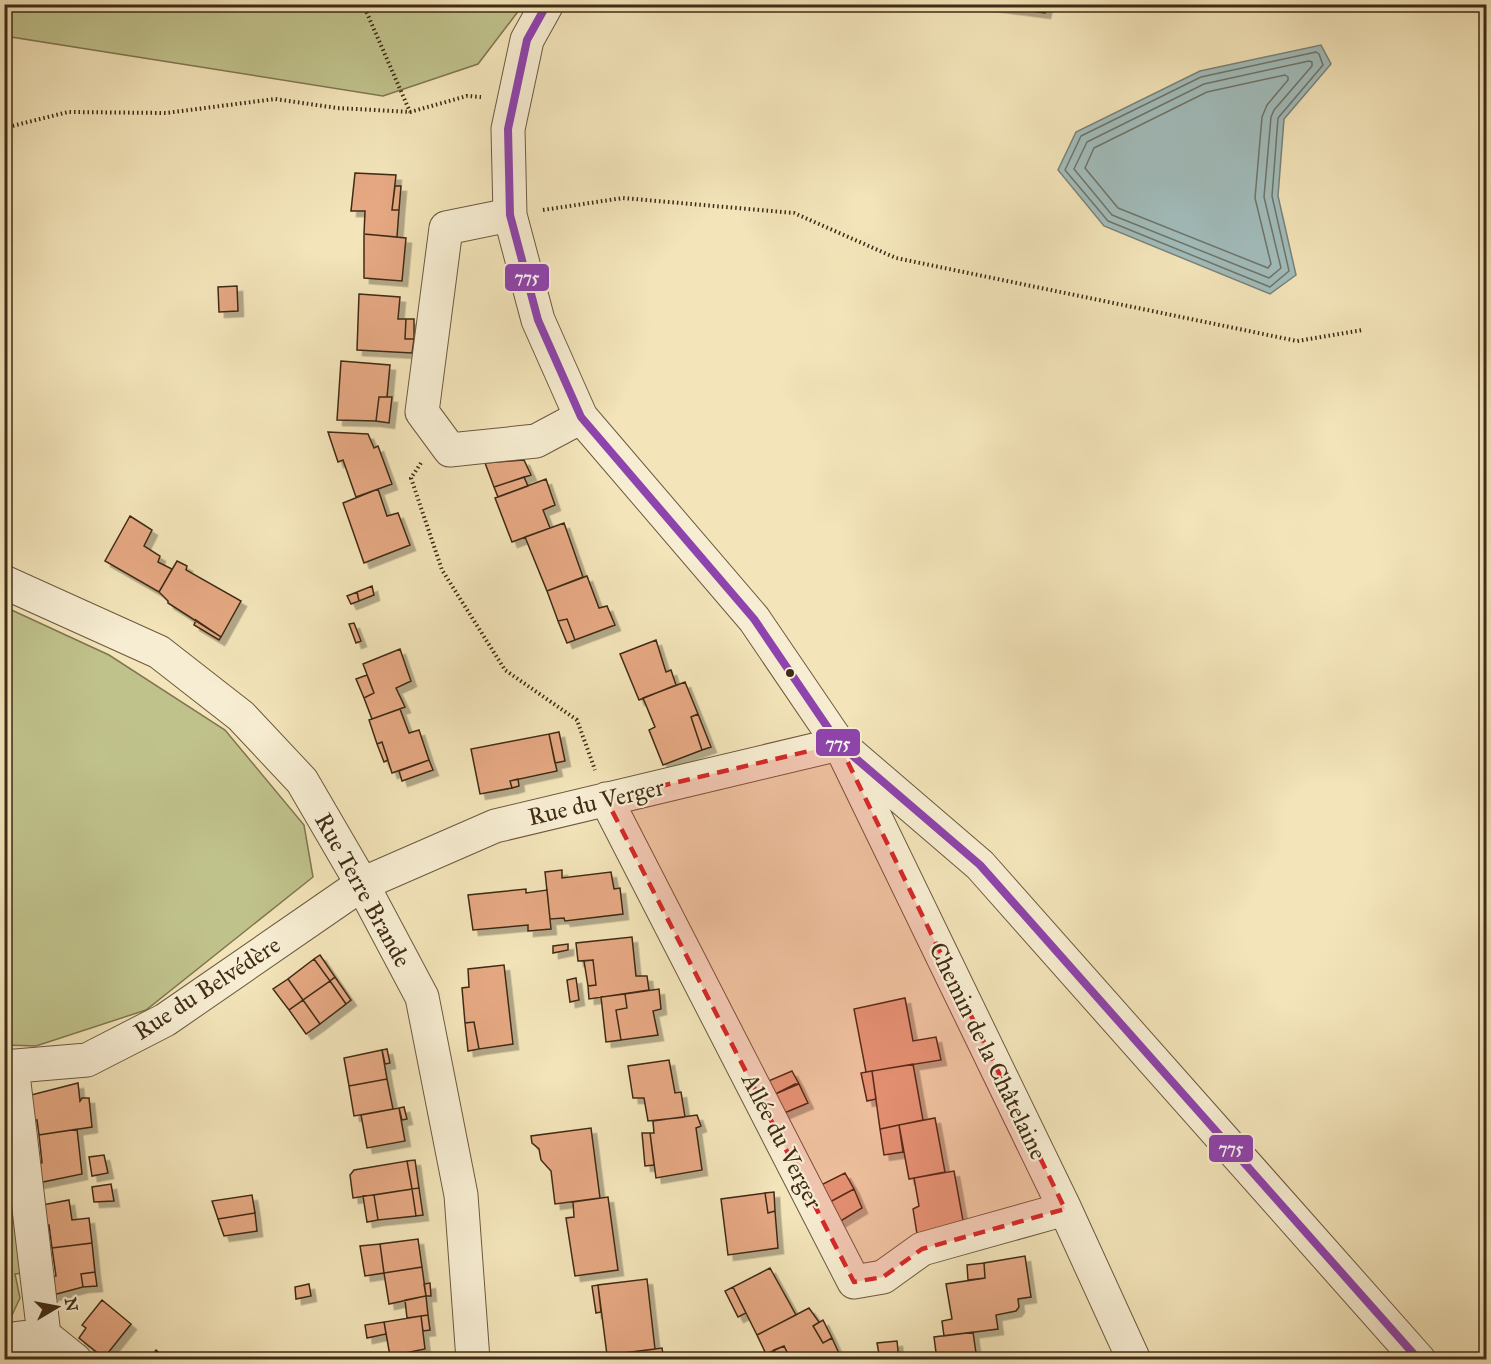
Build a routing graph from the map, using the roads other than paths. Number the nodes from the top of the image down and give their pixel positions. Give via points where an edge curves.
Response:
1 (547, 4) edge
2 (510, 215) junction
3 (581, 417) junction
4 (4, 582) edge
5 (840, 744) junction
6 (606, 799) junction
7 (362, 884) junction
8 (8, 1066) edge
9 (1065, 1209) junction
10 (44, 1335) junction
11 (4, 1340) edge
12 (75, 1359) edge
13 (473, 1359) edge
14 (1134, 1359) edge
15 (1419, 1359) edge

1 - 2 street via 527,40 508,129
2 - 3 street via 538,320
2 - 3 street via 446,228 422,412 450,450 536,441
3 - 5 street via 754,619
4 - 7 street, Rue Terre Brande via 159,652 241,716 302,781
5 - 6 street, Rue du Verger
5 - 9 street, Chemin de la Châtelaine
5 - 15 street via 980,865
6 - 7 street, Rue du Verger via 495,826
6 - 9 street, Allée du Verger via 854,1282 883,1277 922,1249
7 - 8 street, Rue du Belvédère via 155,1025 87,1060
7 - 13 street, Rue Terre Brande via 422,997 461,1195
8 - 10 street
9 - 14 street, Chemin de la Châtelaine
10 - 11 street
10 - 12 street

